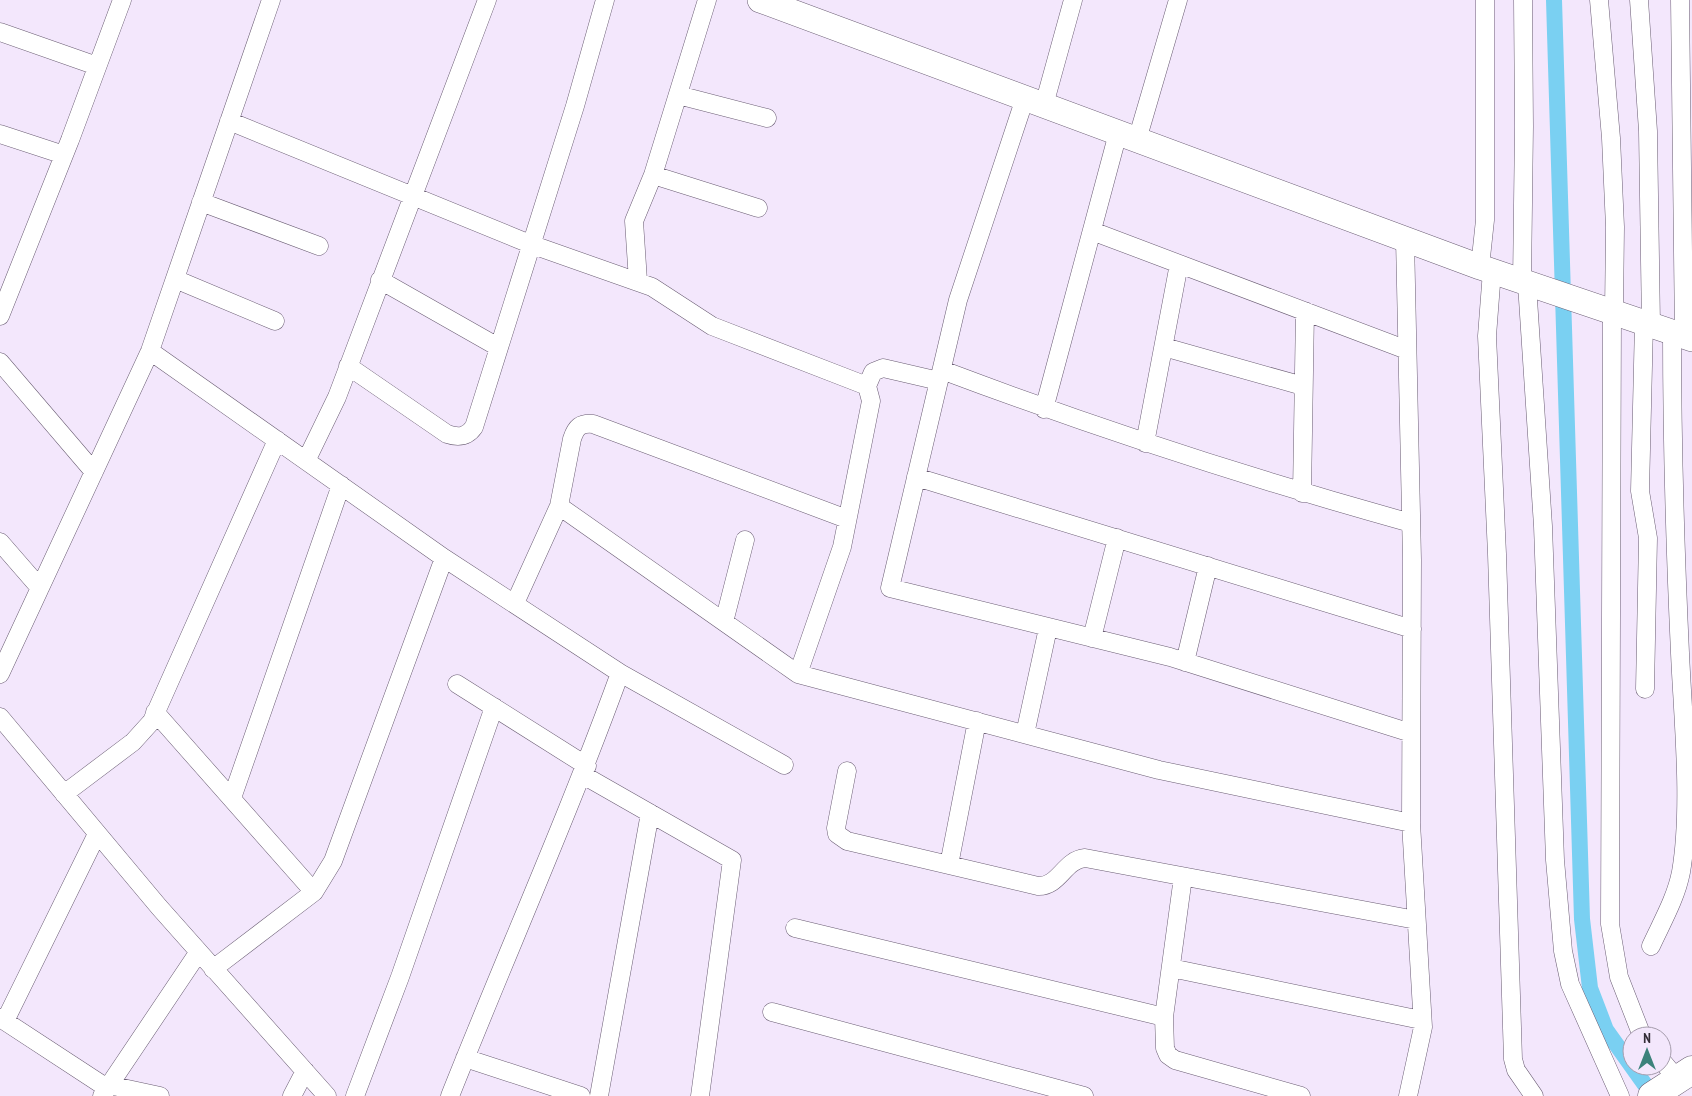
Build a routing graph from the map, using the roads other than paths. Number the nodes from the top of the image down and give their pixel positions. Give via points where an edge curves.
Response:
1 (122, 0) edge
2 (271, 0) edge
3 (487, 0) edge
4 (605, 0) edge
5 (707, 0) edge
6 (760, 0) edge
7 (1072, 0) edge
8 (1178, 0) edge
9 (1485, 0) edge
10 (1523, 0) edge
11 (1599, 0) edge
12 (1639, 0) edge
13 (1680, 0) edge
14 (0, 32) edge
15 (98, 66) junction
16 (678, 95) junction
17 (1034, 101) junction
18 (767, 118) dead end
19 (229, 121) junction
20 (1687, 124) edge
21 (0, 134) edge
22 (1127, 136) junction
23 (64, 155) junction
24 (653, 175) junction
25 (413, 196) junction
26 (201, 202) junction
27 (758, 208) dead end
28 (1688, 224) edge
29 (1092, 231) junction
30 (1405, 239) junction
31 (530, 244) junction
32 (319, 246) dead end
33 (1179, 264) junction
34 (1486, 269) junction
35 (175, 279) junction
36 (380, 280) junction
37 (638, 282) junction
38 (1530, 285) junction
39 (1305, 312) junction
40 (1613, 312) junction
41 (0, 316) edge
42 (275, 321) dead end
43 (1669, 331) edge
44 (498, 347) junction
45 (1164, 347) junction
46 (1407, 350) junction
47 (150, 351) junction
48 (0, 362) edge
49 (348, 366) junction
50 (940, 375) junction
51 (867, 386) junction
52 (1304, 386) junction
53 (1044, 409) junction
54 (277, 440) junction
55 (1145, 443) junction
56 (306, 461) junction
57 (94, 472) junction
58 (916, 477) junction
59 (341, 486) junction
60 (1302, 492) junction
61 (559, 506) junction
62 (847, 519) junction
63 (1411, 523) junction
64 (1117, 538) junction
65 (746, 540) dead end
66 (0, 542) edge
67 (444, 558) junction
68 (1208, 566) junction
69 (40, 588) junction
70 (515, 603) junction
71 (724, 622) junction
72 (1048, 628) junction
73 (1412, 629) junction
74 (1092, 638) junction
75 (1185, 662) junction
76 (620, 673) junction
77 (0, 674) edge
78 (798, 674) junction
79 (457, 684) dead end
80 (1646, 689) dead end
81 (494, 707) junction
82 (155, 712) junction
83 (0, 717) edge
84 (977, 721) junction
85 (1411, 732) junction
86 (1025, 734) junction
87 (784, 765) dead end
88 (1689, 767) edge
89 (585, 770) junction
90 (847, 771) dead end
91 (64, 794) junction
92 (232, 798) junction
93 (650, 813) junction
94 (1411, 823) junction
95 (97, 834) junction
96 (949, 865) junction
97 (1183, 877) junction
98 (314, 892) junction
99 (1416, 920) junction
100 (795, 928) dead end
101 (1652, 946) dead end
102 (198, 953) junction
103 (214, 968) junction
104 (1171, 968) junction
105 (772, 1012) dead end
106 (1164, 1017) junction
107 (3, 1019) edge
108 (1421, 1020) junction
109 (1638, 1026) edge
110 (465, 1058) junction
111 (305, 1071) junction
112 (106, 1090) edge
113 (160, 1096) edge
114 (292, 1096) edge
115 (327, 1096) edge
116 (354, 1096) edge
117 (450, 1096) edge
118 (581, 1096) edge
119 (599, 1096) edge
120 (700, 1096) edge
121 (1084, 1096) edge
122 (1301, 1096) edge
123 (1408, 1096) edge
124 (1534, 1096) edge
125 (1620, 1096) edge

1 - 15 street
2 - 19 street
3 - 25 street
4 - 31 street
5 - 16 street
6 - 17 street
7 - 17 street
8 - 22 street
9 - 34 street
10 - 38 street
11 - 40 street via 1615,227
12 - 43 street via 1648,131
13 - 20 street
14 - 15 street
15 - 23 street
16 - 18 street
16 - 24 street
17 - 22 street
17 - 50 street via 958,300
19 - 25 street
19 - 26 street
20 - 28 street
21 - 23 street
22 - 29 street
22 - 30 street
23 - 41 street
24 - 27 street
24 - 37 street via 634,221
25 - 31 street
25 - 36 street
26 - 32 street
26 - 35 street
28 - 43 street
29 - 33 street
29 - 53 street
30 - 34 street
30 - 46 street
31 - 37 street
31 - 44 street
33 - 39 street
33 - 45 street
34 - 38 street
34 - 124 street via 1512,1059
35 - 42 street
35 - 47 street
36 - 44 street
36 - 49 street
37 - 51 street via 662,292 712,326
38 - 40 street
38 - 125 street via 1555,860 1563,951 1570,984
39 - 46 street
39 - 52 street
40 - 43 street
40 - 109 street via 1610,924 1619,977
43 - 80 street via 1640,491 1648,538
43 - 88 street via 1672,473
44 - 49 street via 474,426 464,436 447,434
45 - 52 street
45 - 55 street
46 - 63 street
47 - 54 street
47 - 57 street
48 - 57 street
49 - 56 street
50 - 51 street via 883,368 873,372
50 - 53 street
50 - 58 street
51 - 62 street via 871,401
52 - 60 street
53 - 55 street
54 - 56 street
54 - 82 street
55 - 60 street
56 - 59 street
57 - 69 street
58 - 64 street
58 - 72 street via 890,588
59 - 67 street
59 - 92 street
60 - 63 street
61 - 62 street via 572,439 580,425 593,424
61 - 70 street
61 - 71 street
62 - 78 street via 842,547
63 - 73 street
64 - 68 street
64 - 74 street
65 - 71 street
66 - 69 street
67 - 70 street
67 - 98 street via 333,861
68 - 73 street
68 - 75 street
69 - 77 street
70 - 76 street
71 - 78 street
72 - 74 street
72 - 86 street
73 - 85 street
74 - 75 street
75 - 85 street
76 - 87 street
76 - 89 street
78 - 84 street
79 - 81 street
81 - 89 street
81 - 116 street via 400,977
82 - 91 street via 138,738
82 - 92 street
83 - 91 street
84 - 86 street
84 - 96 street
85 - 94 street
86 - 94 street via 1160,770
88 - 101 street via 1681,873
89 - 93 street
89 - 110 street
90 - 96 street via 837,834 842,838
91 - 95 street
92 - 98 street
93 - 119 street
93 - 120 street via 732,860
94 - 99 street
95 - 102 street
95 - 107 street
96 - 97 street via 1038,886 1052,883 1071,863 1085,858
97 - 99 street
97 - 104 street
98 - 103 street
99 - 108 street
100 - 106 street
102 - 103 street
102 - 112 street
103 - 111 street
104 - 106 street
104 - 108 street
105 - 121 street
106 - 122 street via 1165,1048 1175,1060
107 - 112 street
108 - 123 street via 1423,1027
110 - 117 street
110 - 118 street
111 - 114 street
111 - 115 street
112 - 113 street

